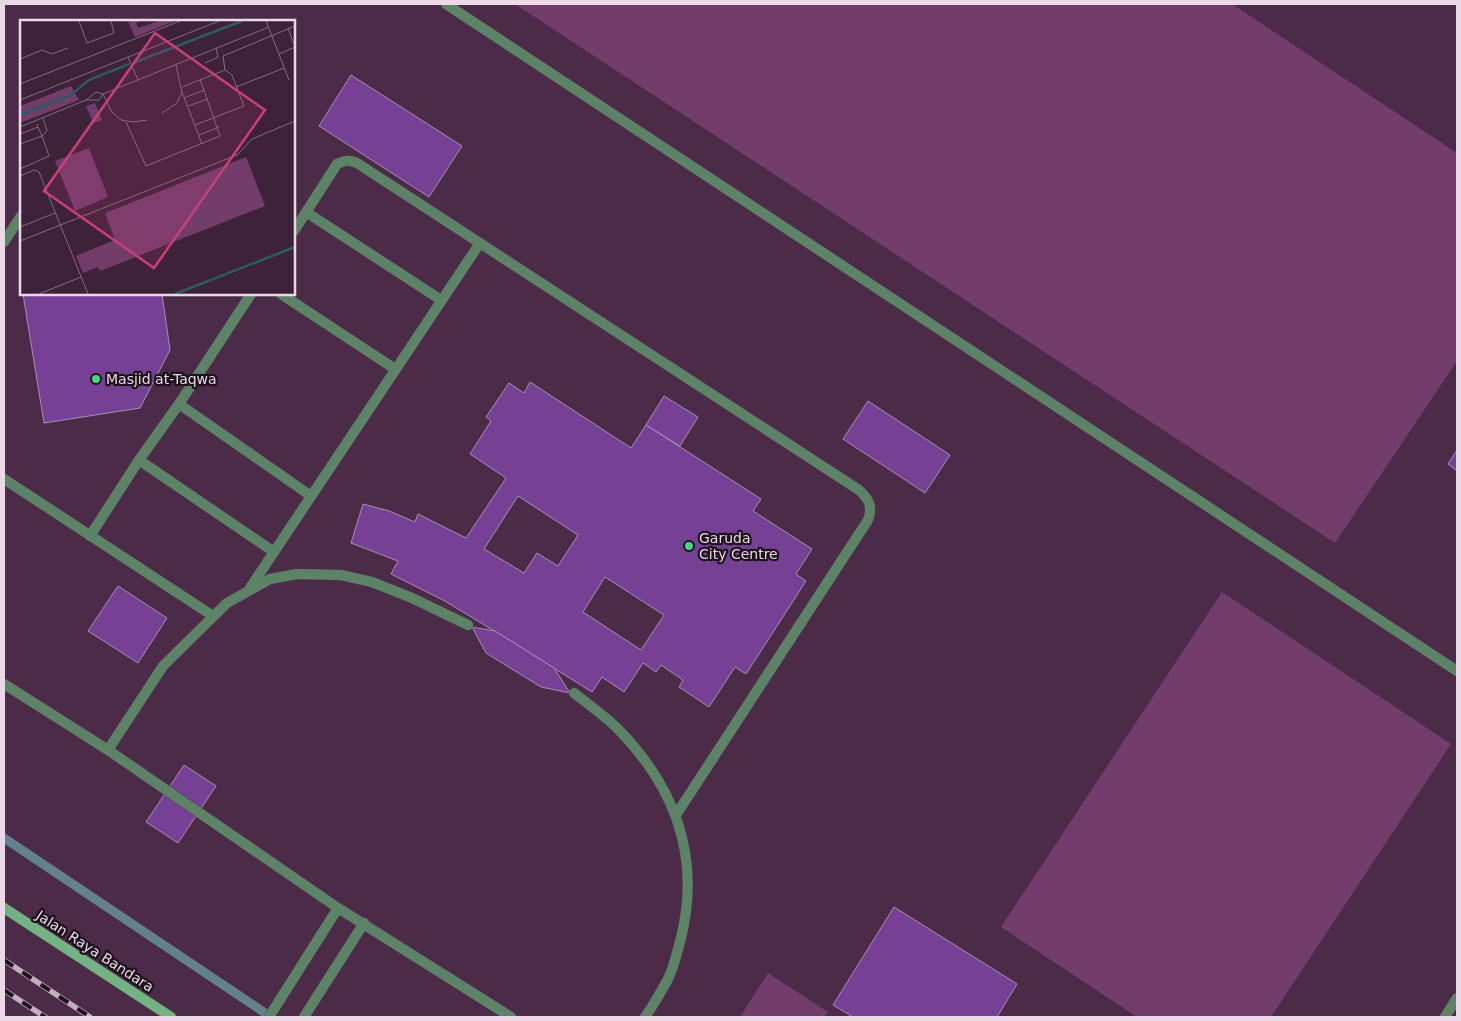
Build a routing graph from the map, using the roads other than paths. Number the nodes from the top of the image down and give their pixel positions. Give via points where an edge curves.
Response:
1 (446, 4) edge
2 (306, 212) junction
3 (20, 218) edge
4 (295, 229) edge
5 (4, 242) edge
6 (480, 243) junction
7 (250, 295) edge
8 (282, 295) edge
9 (442, 300) junction
10 (395, 370) junction
11 (179, 404) junction
12 (139, 460) junction
13 (4, 479) edge
14 (311, 496) junction
15 (90, 536) junction
16 (274, 552) junction
17 (248, 591) junction
18 (213, 616) junction
19 (468, 625) dead end
20 (1457, 671) edge
21 (4, 684) edge
22 (574, 692) dead end
23 (108, 750) junction
24 (676, 815) junction
25 (4, 908) edge
26 (338, 908) junction
27 (364, 923) junction
28 (1457, 998) edge
29 (171, 1017) edge
30 (269, 1017) edge
31 (304, 1017) edge
32 (511, 1017) edge
33 (645, 1017) edge
34 (1445, 1017) edge

1 - 20 lane
2 - 4 lane
2 - 6 lane via 338,164 344,160 351,161
2 - 9 lane
3 - 5 lane
6 - 9 lane
6 - 24 lane via 858,490 870,504 868,520
7 - 11 lane
8 - 10 lane
9 - 10 lane
10 - 14 lane
11 - 12 lane
11 - 14 lane
12 - 15 lane
12 - 16 lane
13 - 15 lane
14 - 16 lane
15 - 18 lane
16 - 17 lane
17 - 18 lane
17 - 19 lane via 270,579 297,574 341,575 372,582
18 - 23 lane via 163,666
21 - 23 lane
22 - 24 lane via 617,728 645,760
23 - 26 lane
24 - 33 lane via 686,855 688,888 685,920 667,980
25 - 29 street, Jalan Raya Bandara
26 - 27 lane
26 - 30 lane
27 - 31 lane
27 - 32 lane
28 - 34 lane

